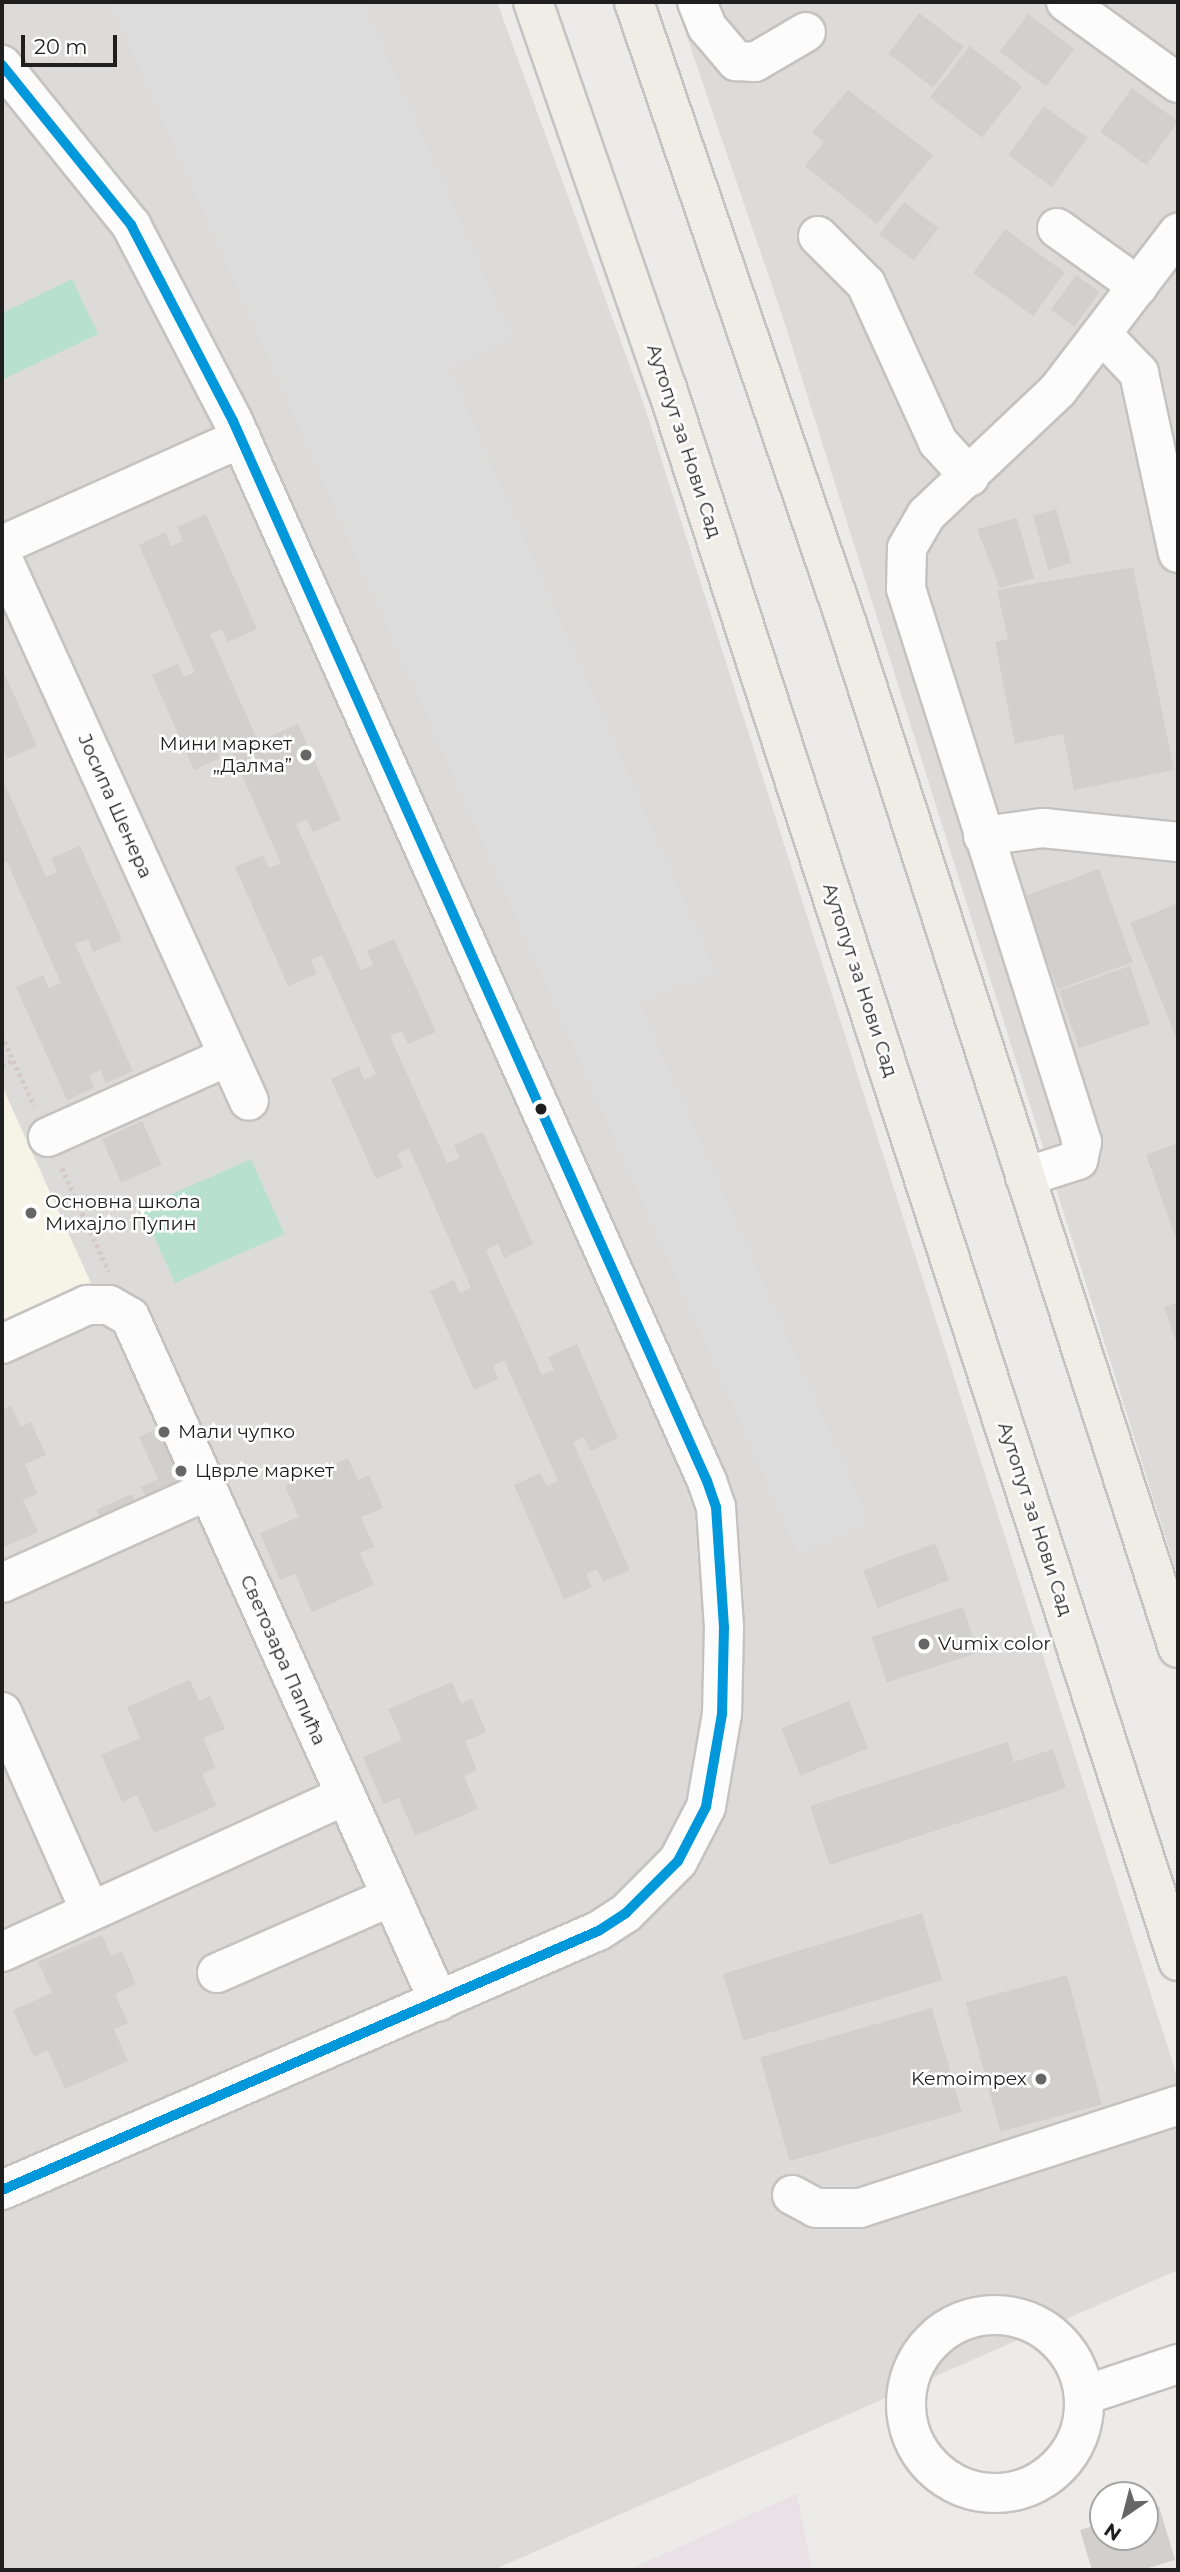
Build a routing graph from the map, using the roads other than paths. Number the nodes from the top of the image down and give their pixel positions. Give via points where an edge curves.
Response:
1 (533, 2) edge
2 (634, 2) edge
3 (696, 2) edge
4 (1066, 2) edge
5 (806, 32) dead end
6 (2, 65) edge
7 (1178, 83) edge
8 (1057, 228) dead end
9 (1178, 233) edge
10 (818, 236) dead end
11 (1138, 286) junction
12 (1102, 334) junction
13 (241, 438) junction
14 (970, 477) junction
15 (2, 545) edge
16 (1178, 553) edge
17 (2, 556) edge
18 (983, 836) junction
19 (1178, 842) edge
20 (229, 1056) junction
21 (249, 1101) dead end
22 (48, 1137) road end
23 (1025, 1177) junction
24 (2, 1344) edge
25 (207, 1491) junction
26 (2, 1583) edge
27 (1178, 1648) edge
28 (2, 1712) edge
29 (344, 1796) junction
30 (390, 1897) junction
31 (90, 1911) junction
32 (2, 1952) edge
33 (1178, 1961) edge
34 (217, 1973) dead end
35 (439, 2002) junction
36 (1178, 2105) edge
37 (2, 2190) edge
38 (792, 2195) dead end
39 (1178, 2364) edge
40 (1085, 2395) junction

1 - 33 main road, Аутопут за Нови Сад via 663,375
2 - 23 main road via 839,598
3 - 5 street via 707,27 736,61 755,62
4 - 7 street
6 - 13 street via 131,225
8 - 11 street
9 - 11 street
10 - 14 street via 866,285 938,442
11 - 12 street
12 - 14 street via 1020,432
12 - 16 street via 1139,373
13 - 15 street
13 - 35 street via 716,1507 722,1714 717,1763 691,1838 650,1891 598,1931
14 - 18 street via 914,532 903,570
17 - 20 street, Јосипа Шенера
18 - 19 street via 1043,828
18 - 23 street via 1082,1142 1078,1160
20 - 21 street, Јосипа Шенера
20 - 22 street
23 - 27 main road
24 - 25 street, Светозара Папића via 87,1305 109,1305 130,1317
25 - 26 street
25 - 29 street, Светозара Папића
28 - 31 street
29 - 30 street, Светозара Папића
29 - 31 street
30 - 34 street
30 - 35 street, Светозара Папића
31 - 32 street
35 - 37 street
36 - 38 street via 860,2208 816,2208
39 - 40 street
40 - 40 street via 1080,2435 1058,2469 1024,2490 984,2494 937,2470 918,2451 905,2413 909,2373 931,2339 979,2317 1006,2314 1044,2328 1072,2357

